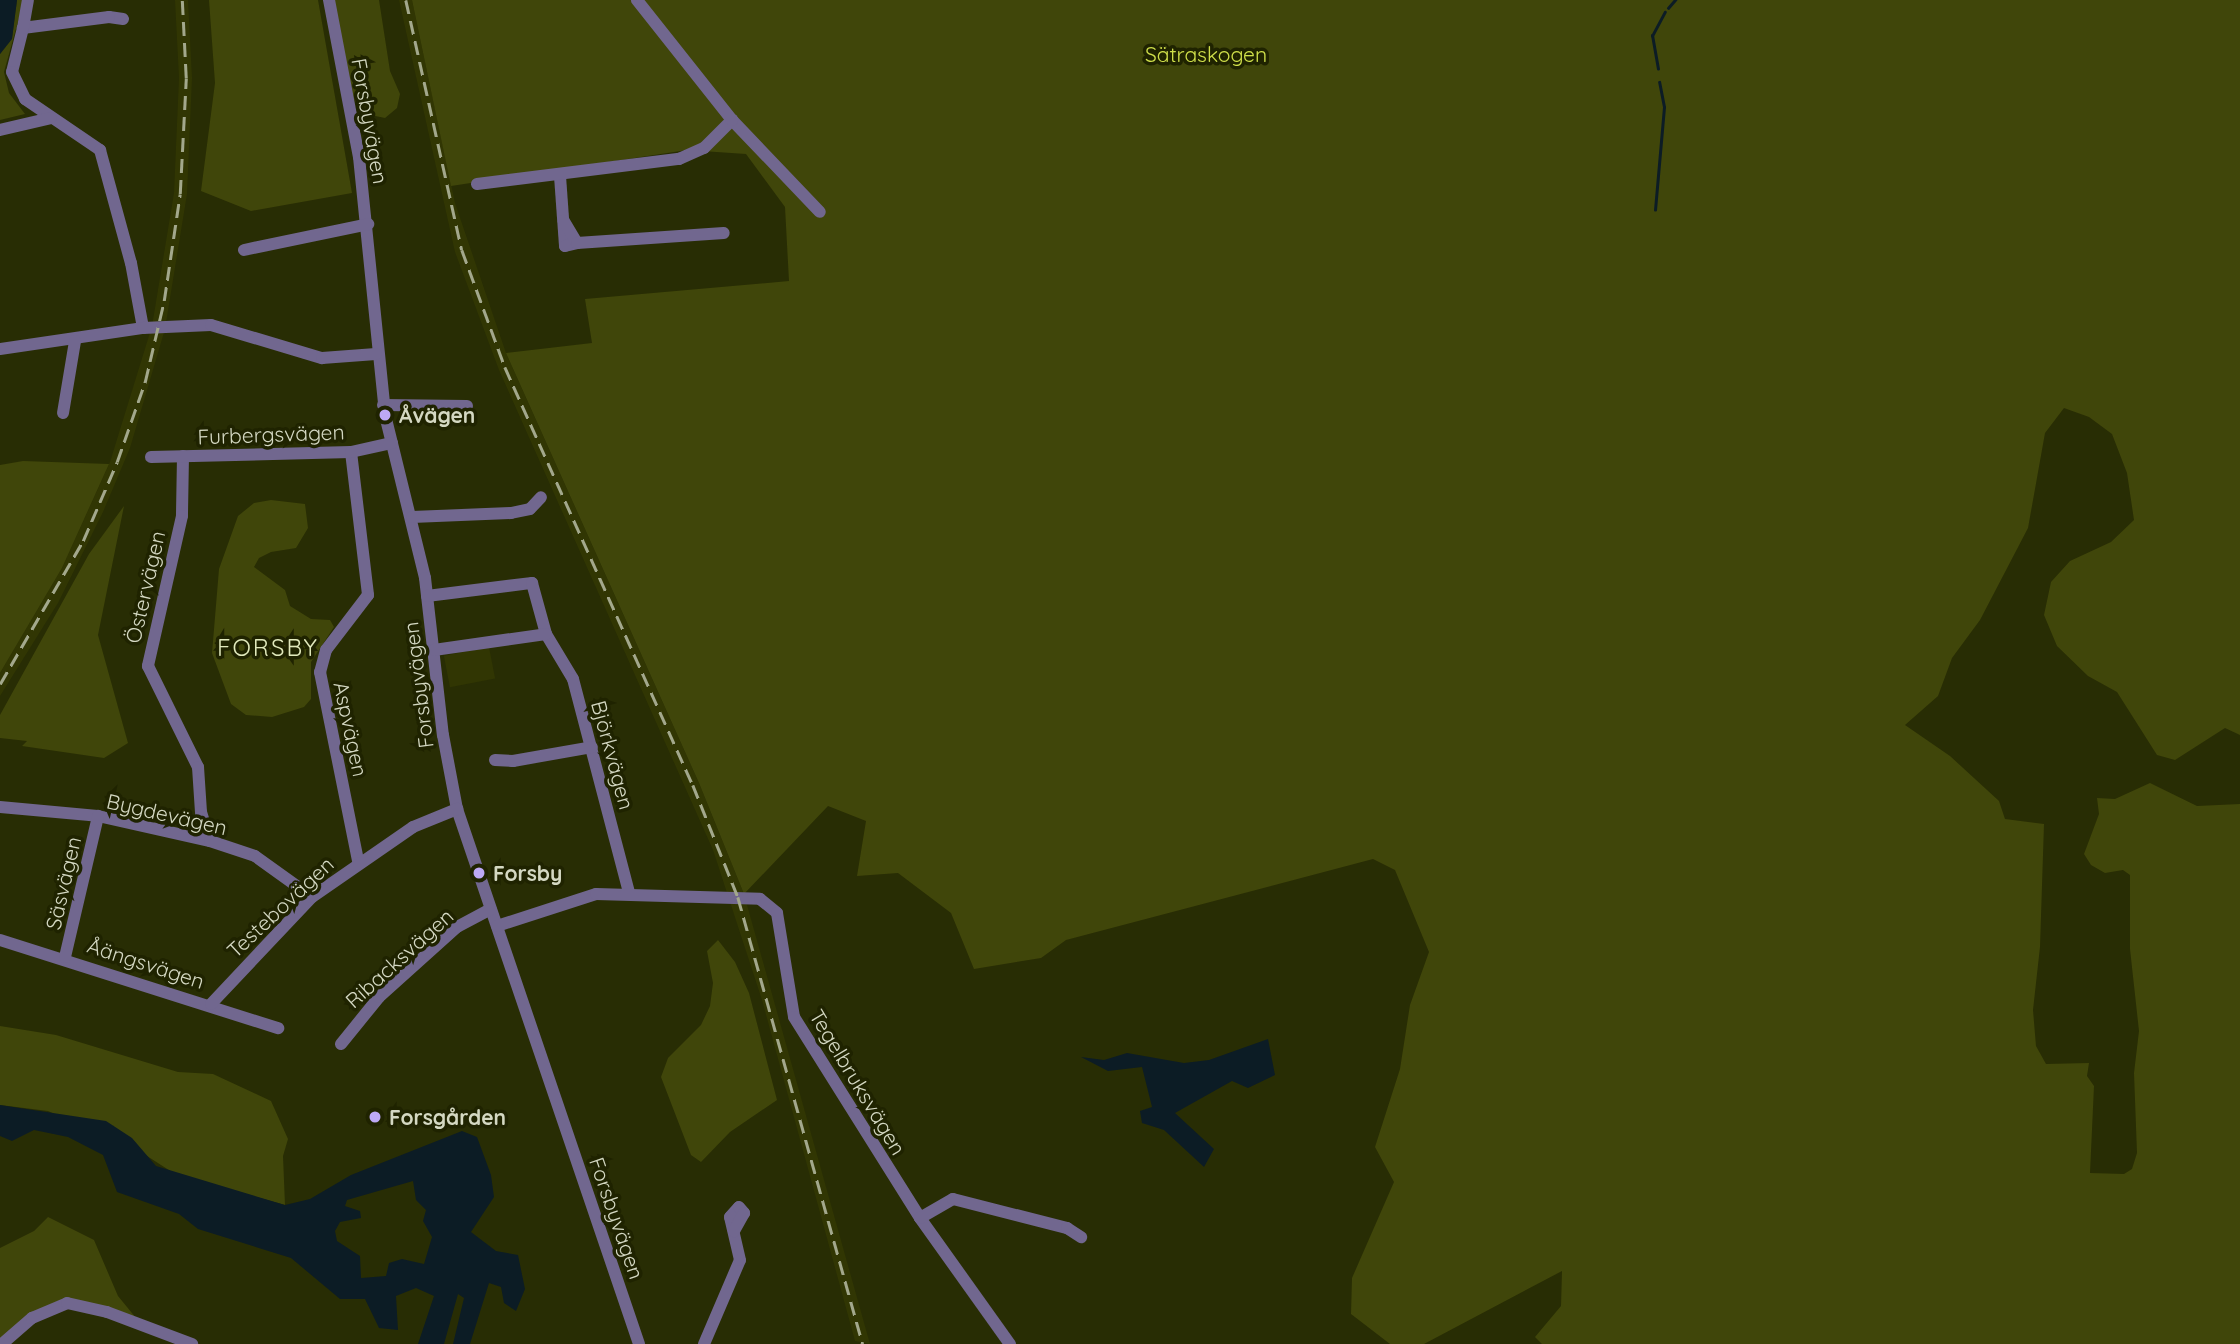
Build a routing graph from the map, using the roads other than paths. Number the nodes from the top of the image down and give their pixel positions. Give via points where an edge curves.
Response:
1 (27, 0) edge
2 (329, 0) edge
3 (637, 0) edge
4 (123, 19) dead end
5 (23, 28) junction
6 (51, 118) junction
7 (732, 120) junction
8 (0, 130) edge
9 (560, 176) junction
10 (477, 184) dead end
11 (820, 212) dead end
12 (368, 224) junction
13 (724, 233) dead end
14 (244, 250) dead end
15 (143, 328) junction
16 (75, 341) junction
17 (0, 349) edge
18 (376, 354) junction
19 (383, 405) junction
20 (467, 407) dead end
21 (63, 413) dead end
22 (392, 443) junction
23 (351, 452) junction
24 (183, 456) junction
25 (151, 457) dead end
26 (541, 497) dead end
27 (412, 517) junction
28 (427, 596) junction
29 (546, 634) junction
30 (434, 650) junction
31 (592, 747) junction
32 (495, 760) dead end
33 (0, 807) edge
34 (457, 809) junction
35 (97, 816) junction
36 (210, 841) junction
37 (358, 861) junction
38 (629, 893) junction
39 (312, 897) junction
40 (491, 909) junction
41 (497, 926) junction
42 (0, 940) edge
43 (65, 957) junction
44 (211, 1004) junction
45 (278, 1028) dead end
46 (341, 1044) dead end
47 (920, 1218) junction
48 (734, 1231) dead end
49 (1081, 1237) dead end
50 (2, 1344) edge
51 (192, 1344) edge
52 (639, 1344) edge
53 (704, 1344) edge
54 (1010, 1344) edge

1 - 5 street
2 - 12 street, Forsbyvägen
3 - 7 street
4 - 5 street
5 - 6 street via 13,82 25,99
6 - 8 street
6 - 15 street via 100,150 129,253
7 - 9 street via 704,148 679,159
7 - 11 street
9 - 10 street
9 - 13 street via 565,246
12 - 14 street
12 - 18 street, Forsbyvägen
15 - 16 street
15 - 18 street via 211,325 322,358
16 - 17 street
16 - 21 street
18 - 19 street, Forsbyvägen
19 - 20 street
19 - 22 street, Forsbyvägen
22 - 23 street, Furbergsvägen
22 - 27 street, Forsbyvägen
23 - 24 street, Furbergsvägen
23 - 37 street, Aspvägen via 368,595 326,650 320,672
24 - 25 street, Furbergsvägen
24 - 36 street, Östervägen via 182,516 148,666 198,767 201,812
26 - 27 street via 530,509 511,513
27 - 28 street, Forsbyvägen
28 - 29 street, Björkvägen via 532,583
28 - 30 street, Forsbyvägen
29 - 30 street
29 - 31 street, Björkvägen via 573,679
30 - 34 street, Forsbyvägen
31 - 32 street
31 - 38 street, Björkvägen
33 - 35 street, Bygdevägen
34 - 37 street, Testebovägen via 413,827
34 - 40 street, Forsbyvägen
35 - 36 street, Bygdevägen
35 - 43 street, Säsvägen
36 - 39 street, Bygdevägen via 255,856
37 - 39 street, Testebovägen
38 - 41 street, Tegelbruksvägen via 596,894
38 - 47 street, Tegelbruksvägen via 760,899 777,914 794,1017
39 - 44 street, Testebovägen
40 - 41 street, Forsbyvägen
40 - 46 street, Ribacksvägen via 457,927 379,997
41 - 52 street, Forsbyvägen
42 - 43 street, Åängsvägen
43 - 44 street, Åängsvägen
44 - 45 street, Åängsvägen
47 - 49 street via 953,1199 1067,1228
47 - 54 street, Tegelbruksvägen
48 - 53 street via 740,1260
50 - 51 street via 32,1318 67,1303 107,1312

